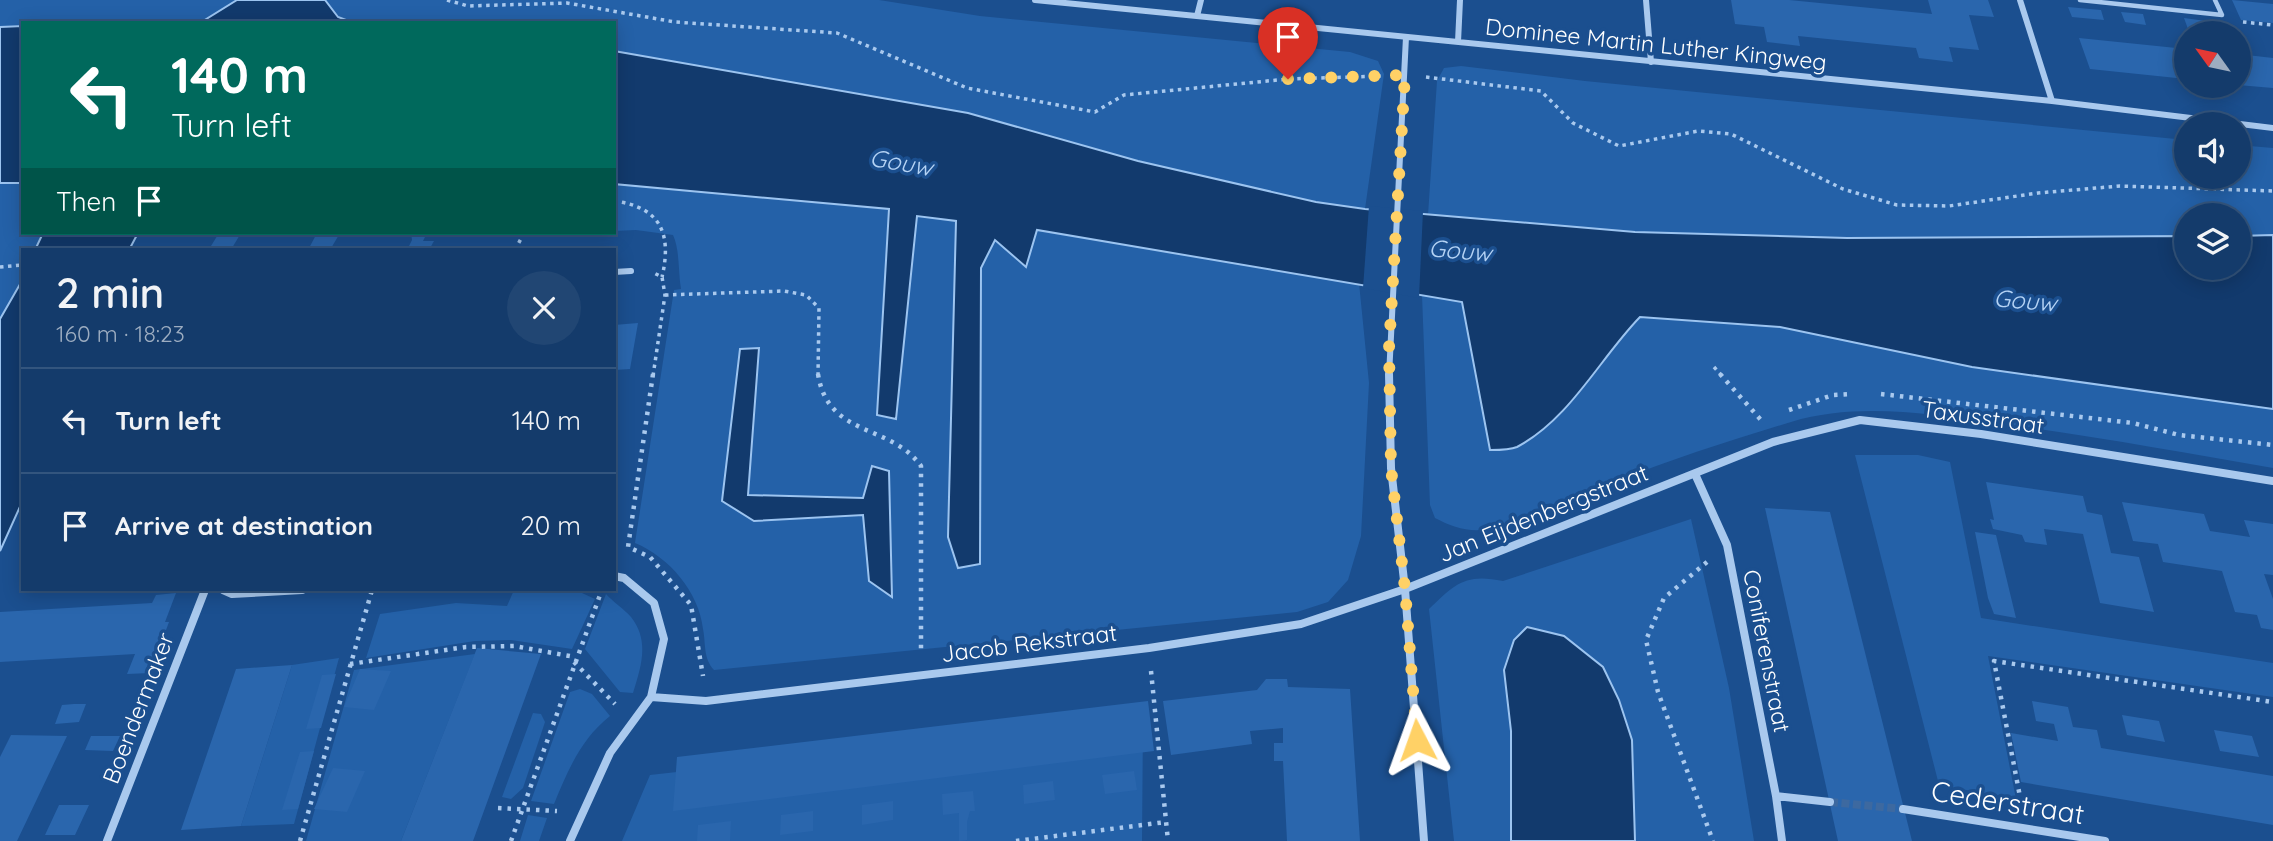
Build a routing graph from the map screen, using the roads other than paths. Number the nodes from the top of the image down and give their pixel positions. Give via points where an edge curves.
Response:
1 (1035, 0) edge
2 (1201, 0) edge
3 (1460, 0) edge
4 (1646, 0) edge
5 (2020, 0) edge
6 (2080, 0) edge
7 (2215, 0) edge
8 (1197, 16) junction
9 (1406, 37) junction
10 (1458, 42) junction
11 (1651, 62) junction
12 (2052, 101) junction
13 (2273, 128) edge
14 (631, 271) road end
15 (616, 272) edge
16 (1695, 474) junction
17 (2273, 481) edge
18 (616, 576) edge
19 (1405, 589) junction
20 (205, 591) edge
21 (225, 591) edge
22 (284, 591) edge
23 (652, 697) junction
24 (1776, 796) junction
25 (1830, 802) tunnel mouth
26 (1903, 809) tunnel mouth
27 (107, 841) edge
28 (570, 841) edge
29 (1424, 841) edge
30 (1782, 841) edge
31 (2105, 841) edge

1 - 8 street, Dominee Martin Luther Kingweg
2 - 8 street
3 - 10 street
4 - 11 street
5 - 12 street
6 - 7 lane via 2222,15
8 - 9 street, Dominee Martin Luther Kingweg
9 - 10 street, Dominee Martin Luther Kingweg
9 - 19 street via 1389,348 1391,468
10 - 11 street, Dominee Martin Luther Kingweg
11 - 12 street, Dominee Martin Luther Kingweg
12 - 13 street, Dominee Martin Luther Kingweg
14 - 15 street
16 - 17 street, Taxusstraat via 1773,442 1860,420
16 - 19 street, Jan Eijdenbergstraat
16 - 24 street, Coniferenstraat via 1727,545
18 - 23 street via 654,603 664,639
19 - 23 street, Jacob Rekstraat via 1301,624 1149,648 706,702
19 - 29 street
20 - 27 street, Boendermaker
21 - 22 street
23 - 28 street via 610,753
24 - 25 street
24 - 30 street, Coniferenstraat
26 - 31 street, Cederstraat

